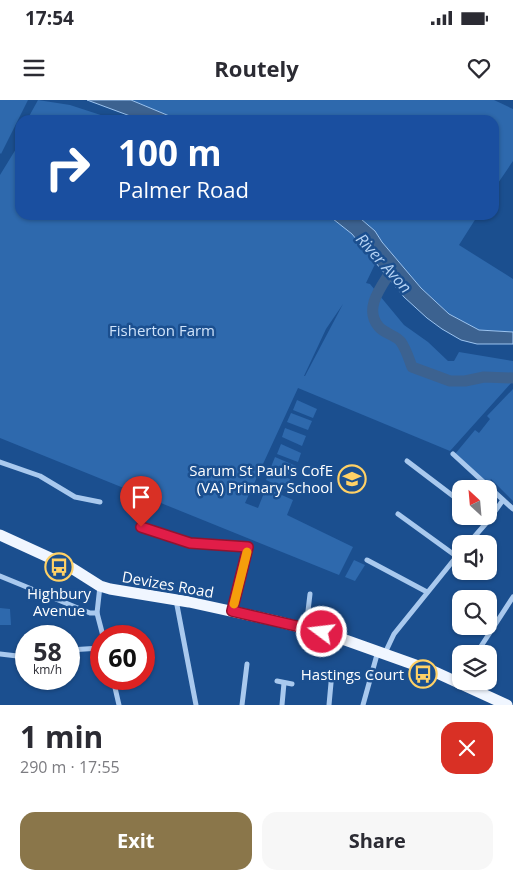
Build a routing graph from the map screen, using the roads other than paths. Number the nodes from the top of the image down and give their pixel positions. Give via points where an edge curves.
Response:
1 (453, 454) dead end
2 (406, 461) dead end
3 (0, 462) edge
4 (452, 495) edge
5 (503, 500) junction
6 (100, 502) dead end
7 (498, 507) edge
8 (513, 509) edge
9 (398, 514) dead end
10 (485, 525) edge
11 (141, 527) dead end
12 (0, 535) edge
13 (476, 535) edge
14 (452, 553) edge
15 (367, 560) dead end
16 (452, 561) edge
17 (0, 576) edge
18 (100, 586) junction
19 (427, 592) junction
20 (310, 594) dead end
21 (513, 597) edge
22 (176, 599) junction
23 (232, 611) junction
24 (97, 613) junction
25 (100, 625) edge
26 (306, 628) junction
27 (482, 645) edge
28 (381, 652) junction
29 (0, 654) edge
30 (15, 656) edge
31 (247, 664) dead end
32 (332, 672) dead end
33 (452, 676) edge
34 (277, 682) dead end
35 (284, 683) junction
36 (292, 684) dead end
37 (116, 690) edge
38 (480, 690) edge
39 (119, 705) edge
40 (196, 705) edge
41 (242, 705) edge
42 (282, 705) edge
43 (329, 705) edge
44 (363, 705) edge
45 (507, 705) edge

1 - 5 street
2 - 4 street
3 - 6 street via 40,476 75,497
5 - 7 street
5 - 8 street
9 - 14 street
10 - 13 street
11 - 23 street via 190,543 248,547
12 - 18 main road, Devizes Road via 70,567
15 - 19 street
16 - 19 street
17 - 24 street
18 - 22 main road, Devizes Road
18 - 24 street
19 - 28 street
20 - 26 street
21 - 27 street
22 - 23 main road, Devizes Road
22 - 40 street
23 - 26 main road, Devizes Road
24 - 25 street
26 - 28 main road, Devizes Road
28 - 33 main road, Devizes Road
28 - 44 street
29 - 30 street
31 - 41 street
32 - 43 street
34 - 35 street
35 - 36 street
35 - 42 street
37 - 39 street
38 - 45 main road, Devizes Road

